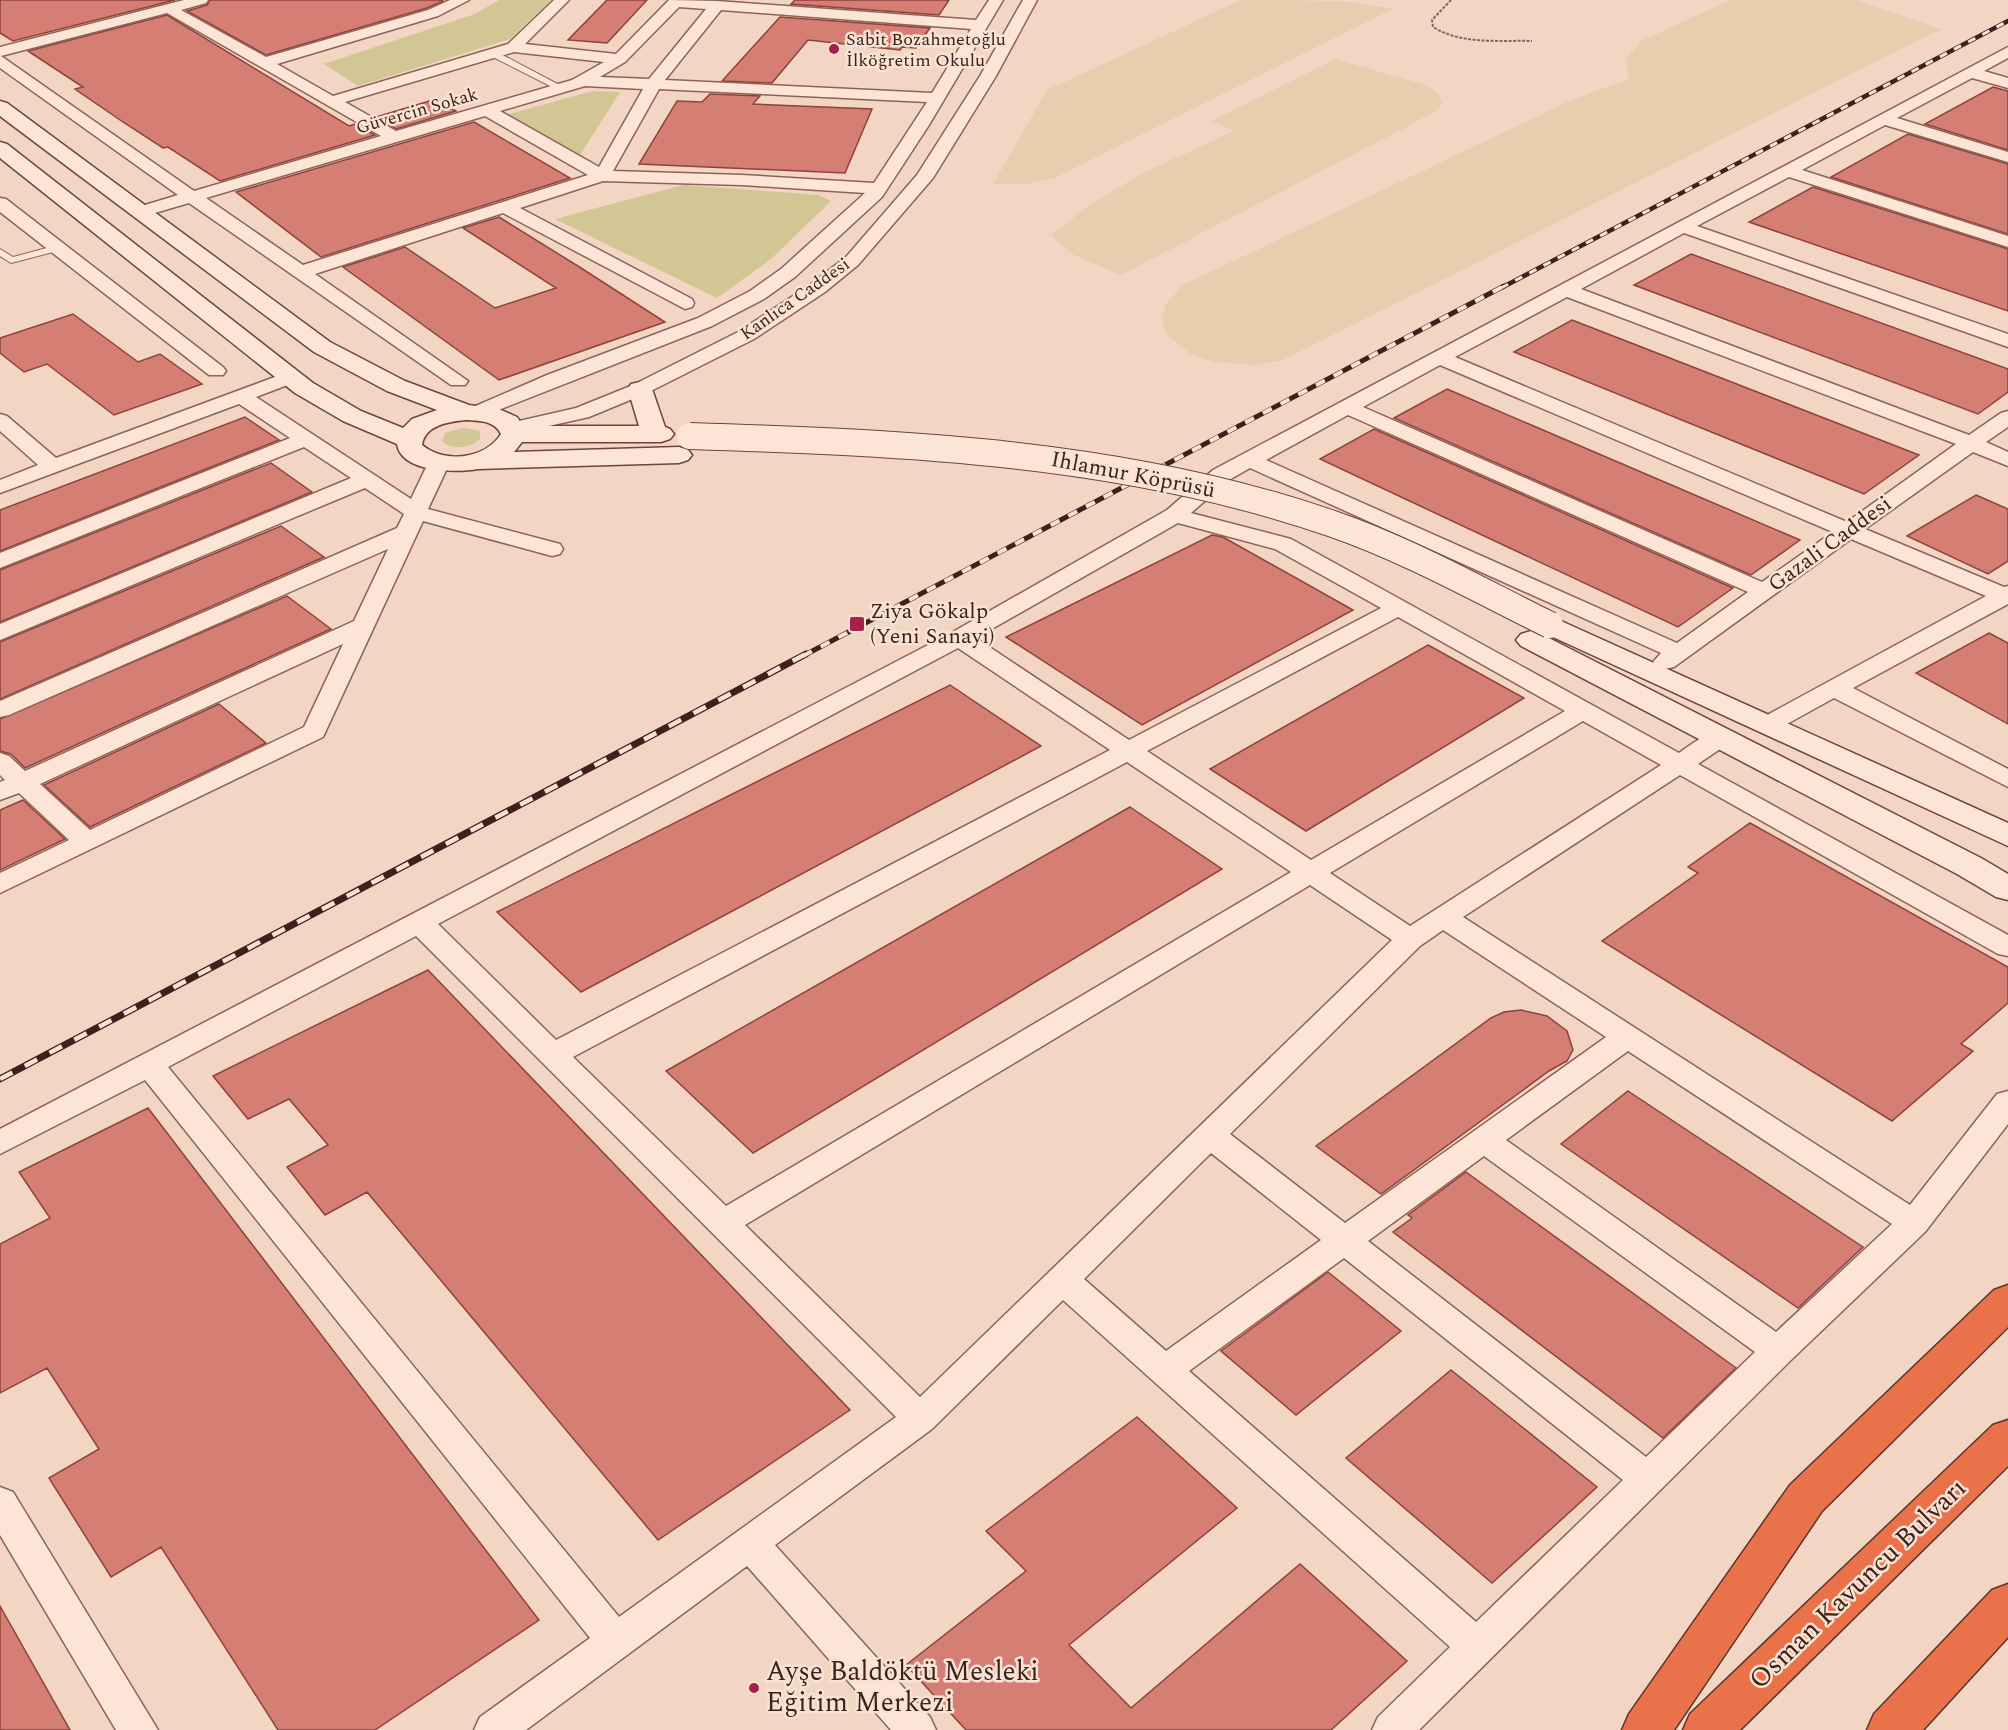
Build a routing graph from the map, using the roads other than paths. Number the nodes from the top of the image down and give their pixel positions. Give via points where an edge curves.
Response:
1 (201, 0) edge
2 (462, 0) edge
3 (562, 0) edge
4 (996, 0) edge
5 (1030, 0) edge
6 (676, 1) edge
7 (171, 5) edge
8 (717, 5) junction
9 (981, 25) junction
10 (513, 47) junction
11 (0, 52) edge
12 (2008, 52) edge
13 (492, 53) junction
14 (620, 60) junction
15 (0, 61) edge
16 (264, 63) junction
17 (1970, 72) junction
18 (584, 81) junction
19 (2008, 83) edge
20 (654, 84) junction
21 (563, 88) junction
22 (937, 98) junction
23 (332, 101) junction
24 (0, 107) edge
25 (488, 111) junction
26 (1883, 119) junction
27 (396, 138) junction
28 (0, 148) edge
29 (2008, 157) edge
30 (1788, 171) junction
31 (602, 176) junction
32 (879, 189) junction
33 (192, 197) junction
34 (506, 207) junction
35 (3, 210) edge
36 (141, 212) junction
37 (1683, 227) junction
38 (2008, 242) edge
39 (58, 248) junction
40 (0, 252) edge
41 (301, 273) junction
42 (1567, 290) junction
43 (685, 303) dead end
44 (2008, 341) edge
45 (1439, 358) junction
46 (216, 371) dead end
47 (291, 378) junction
48 (458, 381) dead end
49 (640, 389) junction
50 (241, 396) junction
51 (1347, 407) junction
52 (472, 412) junction
53 (2008, 417) edge
54 (0, 420) edge
55 (513, 431) junction
56 (654, 434) junction
57 (305, 439) junction
58 (409, 440) junction
59 (1971, 443) junction
60 (684, 446) junction
61 (1249, 460) junction
62 (2008, 460) edge
63 (439, 462) junction
64 (471, 462) junction
65 (53, 467) junction
66 (367, 479) junction
67 (0, 487) edge
68 (1175, 515) junction
69 (411, 522) junction
70 (1851, 529) junction
71 (552, 549) dead end
72 (0, 561) edge
73 (1764, 591) junction
74 (2007, 595) edge
75 (1398, 608) junction
76 (364, 626) junction
77 (1540, 632) junction
78 (0, 633) edge
79 (959, 638) junction
80 (1678, 652) junction
81 (1651, 672) junction
82 (1834, 688) junction
83 (0, 710) edge
84 (1582, 711) junction
85 (1767, 725) junction
86 (1720, 738) junction
87 (1128, 751) junction
88 (0, 761) edge
89 (1679, 764) junction
90 (2008, 779) edge
91 (11, 787) edge
92 (2008, 836) edge
93 (87, 842) junction
94 (1311, 873) junction
95 (0, 884) edge
96 (2008, 889) edge
97 (1443, 917) junction
98 (419, 922) junction
99 (1410, 939) junction
100 (2008, 947) edge
101 (1627, 1037) junction
102 (553, 1055) junction
103 (149, 1065) junction
104 (2008, 1102) edge
105 (1210, 1135) junction
106 (1484, 1140) junction
107 (0, 1143) edge
108 (723, 1223) junction
109 (1914, 1223) junction
110 (1345, 1240) junction
111 (1062, 1279) junction
112 (2008, 1301) edge
113 (1778, 1351) junction
114 (1165, 1370) junction
115 (920, 1419) junction
116 (2008, 1438) edge
117 (1648, 1479) junction
118 (0, 1503) edge
119 (750, 1543) junction
120 (2008, 1605) edge
121 (616, 1641) junction
122 (1477, 1647) junction
123 (138, 1730) edge
124 (494, 1730) edge
125 (916, 1730) edge
126 (1392, 1730) edge
127 (1646, 1730) edge
128 (1707, 1730) edge
129 (1891, 1730) edge

1 - 7 street
2 - 16 street via 433,13
3 - 10 street
4 - 9 street, Kanlıca Caddesi
5 - 49 street, Kanlıca Caddesi via 941,153 912,194 868,244 832,277 747,335
6 - 8 street
6 - 14 street, Güvercin Sokak
7 - 11 street
7 - 16 street
8 - 9 street
8 - 20 street
9 - 22 street, Kanlıca Caddesi
10 - 13 street
10 - 14 street
12 - 17 street
13 - 21 lane
13 - 23 street
14 - 18 street, Güvercin Sokak
15 - 33 street
16 - 23 street
17 - 19 street
17 - 26 street
18 - 20 street
18 - 21 street, Güvercin Sokak
20 - 22 street
20 - 31 street
21 - 25 street, Güvercin Sokak
22 - 32 street, Kanlıca Caddesi
23 - 27 street
24 - 36 street
25 - 27 street, Güvercin Sokak
25 - 31 street
26 - 29 street
26 - 30 street
27 - 33 street, Güvercin Sokak
28 - 47 street
30 - 37 street
30 - 38 street
31 - 32 street
31 - 34 street
32 - 52 street, Kanlıca Caddesi via 788,273 745,302 677,334
33 - 36 street, Güvercin Sokak
33 - 41 street
34 - 41 street
34 - 43 street
35 - 39 street
36 - 52 street via 322,347 396,386
37 - 42 street
37 - 44 street
39 - 40 lane via 11,260
39 - 46 street
41 - 48 street
42 - 45 street
42 - 59 street
45 - 51 street
45 - 70 street
47 - 50 street
47 - 58 street via 352,416
49 - 55 street, Kanlıca Caddesi via 582,413
49 - 56 street
50 - 57 street
50 - 65 street
51 - 61 street
51 - 73 street
52 - 55 street via 501,417
52 - 58 street via 428,421
53 - 59 street, Gazali Caddesi
54 - 65 street
55 - 56 street
55 - 64 street via 505,447
56 - 60 street
57 - 66 street
57 - 72 street
58 - 63 street via 414,453
59 - 62 street
59 - 70 street, Gazali Caddesi
60 - 64 street
60 - 77 street, Ihlamur Köprüsü via 981,465 1073,475 1185,496 1265,517 1329,540
61 - 68 street via 1221,475
61 - 80 street
63 - 64 street
63 - 69 street
65 - 67 street
66 - 69 street
66 - 78 street
68 - 75 street via 1283,544
68 - 79 street
69 - 71 street
69 - 76 street
69 - 83 street
70 - 73 street, Gazali Caddesi
70 - 74 street
73 - 80 street, Gazali Caddesi
74 - 82 street
75 - 84 street
75 - 87 street
76 - 91 street
76 - 93 street via 314,732
77 - 81 street
77 - 86 street
79 - 87 street
79 - 98 street
80 - 81 street, Gazali Caddesi
81 - 85 street
82 - 85 street
82 - 90 street
84 - 89 street
84 - 94 street
85 - 92 street
86 - 89 street
86 - 96 street
87 - 94 street
87 - 102 street
88 - 91 street
89 - 97 street
89 - 100 street
91 - 93 street
93 - 95 street
94 - 99 street
94 - 108 street
97 - 99 street
97 - 101 street
98 - 102 street
98 - 103 street
99 - 105 street
101 - 106 street
101 - 109 street
102 - 108 street
103 - 107 street
103 - 121 street
104 - 109 street
105 - 110 street
105 - 111 street
106 - 110 street
106 - 113 street
108 - 115 street
109 - 113 street
110 - 114 street
110 - 117 street
111 - 114 street
111 - 115 street
112 - 127 highway via 1806,1498
113 - 117 street
114 - 122 street
115 - 119 street
116 - 128 highway, Osman Kavuncu Bulvarı
117 - 122 street
118 - 123 street
119 - 121 street
119 - 125 street
120 - 129 highway
121 - 124 street
122 - 126 street

